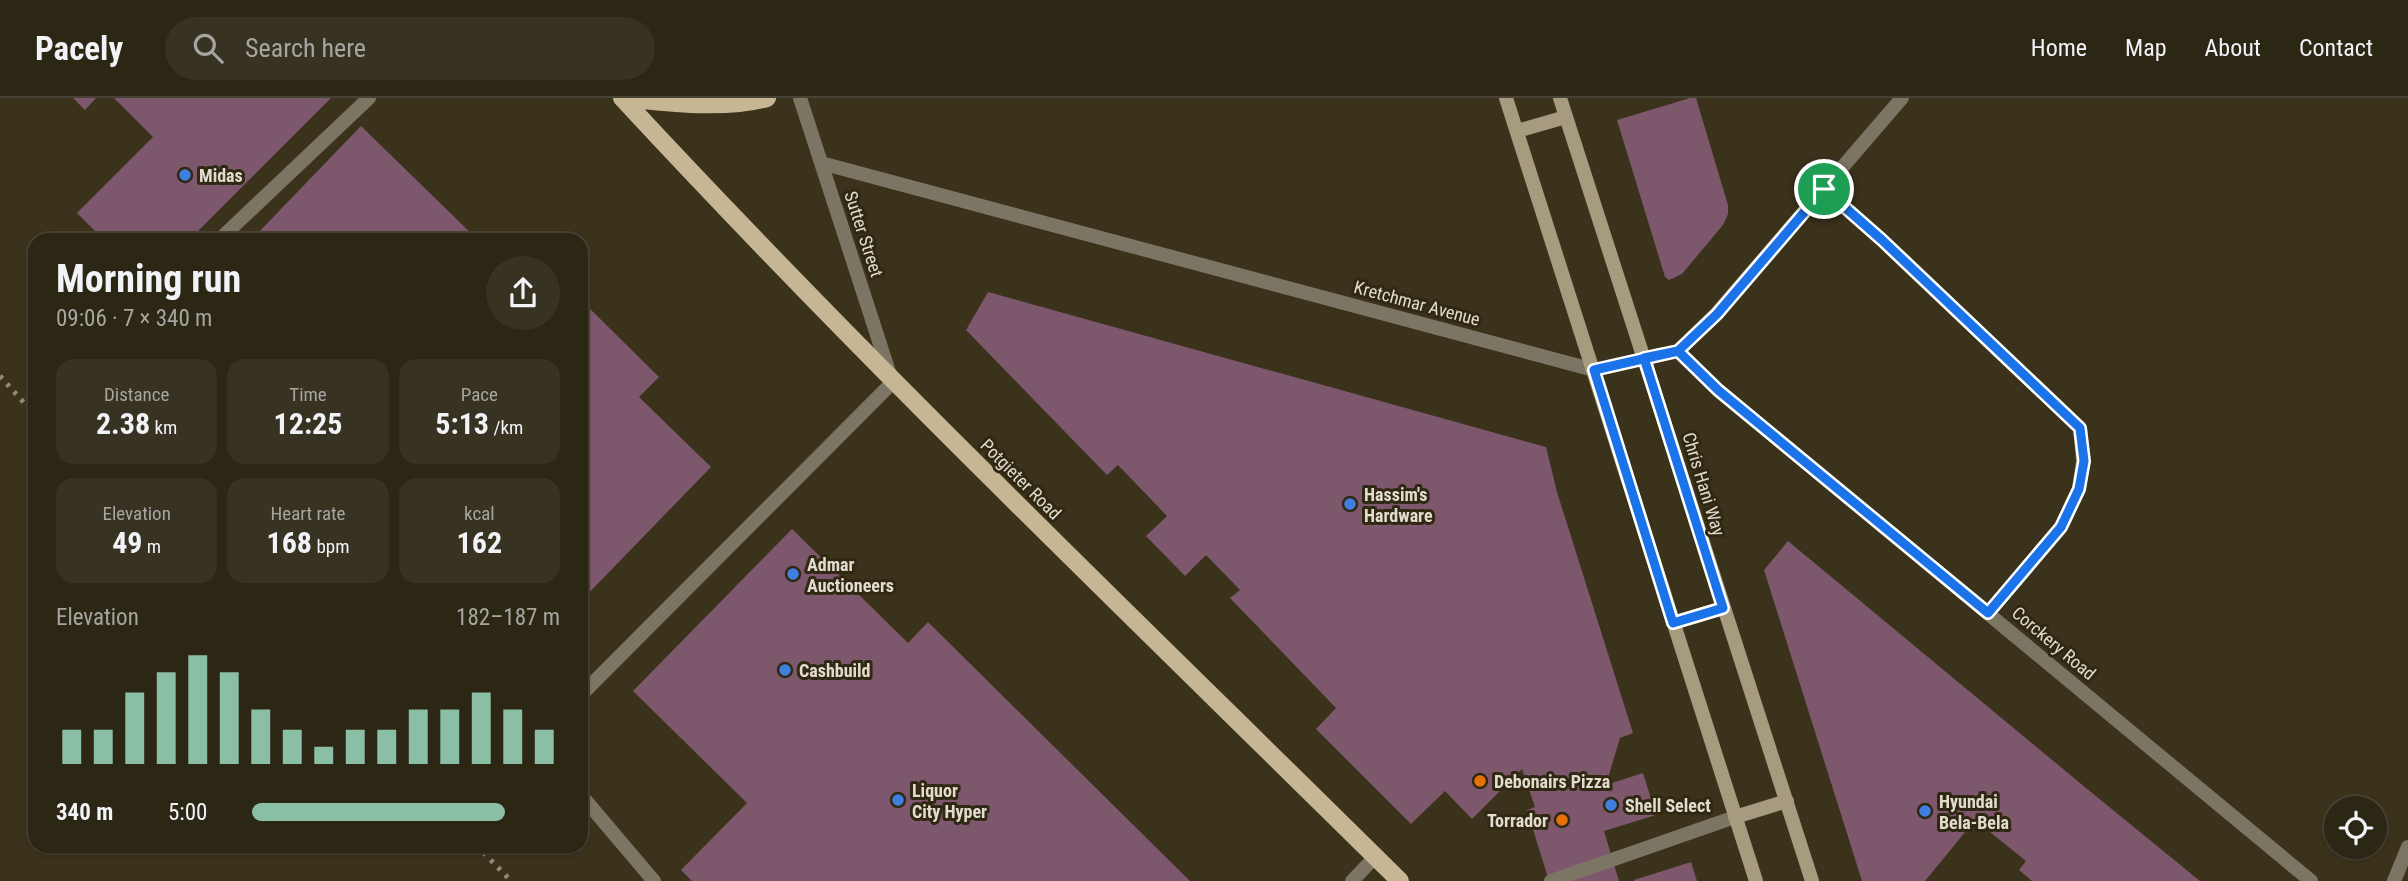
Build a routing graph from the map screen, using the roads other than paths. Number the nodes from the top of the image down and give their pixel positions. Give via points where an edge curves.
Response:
1 (369, 98) edge
2 (622, 98) edge
3 (767, 98) edge
4 (800, 98) edge
5 (1506, 98) edge
6 (1560, 98) edge
7 (1902, 98) edge
8 (1566, 117) junction
9 (1517, 131) junction
10 (821, 163) junction
11 (1824, 189) junction
12 (226, 233) edge
13 (1678, 351) junction
14 (1644, 358) junction
15 (1594, 370) junction
16 (893, 382) junction
17 (1723, 608) junction
18 (1988, 613) junction
19 (1673, 623) junction
20 (588, 688) edge
21 (1787, 801) junction
22 (588, 803) edge
23 (1735, 817) junction
24 (2408, 847) edge
25 (1375, 857) junction
26 (654, 881) edge
27 (1352, 881) edge
28 (1400, 881) edge
29 (1551, 881) edge
30 (1755, 881) edge
31 (1812, 881) edge
32 (2312, 881) edge
33 (2394, 881) edge

1 - 12 street
2 - 3 main road via 688,103
2 - 16 main road, Potgieter Road
4 - 10 street, Sutter Street
5 - 9 main road
6 - 8 main road, Chris Hani Way
7 - 11 street
8 - 9 main road
8 - 14 main road, Chris Hani Way
9 - 15 main road
10 - 15 street, Kretchmar Avenue
10 - 16 street, Sutter Street
11 - 13 street via 1717,314
11 - 18 street via 2080,428 2084,461 2079,489 2061,527
13 - 14 street, Kretchmar Avenue
13 - 18 street, Corckery Road via 1718,390
14 - 15 street, Kretchmar Avenue
14 - 17 main road, Chris Hani Way
15 - 19 main road
16 - 20 street
16 - 25 main road, Potgieter Road
17 - 19 main road
17 - 21 main road, Chris Hani Way
18 - 32 street, Corckery Road
19 - 23 main road
21 - 23 main road
21 - 31 main road, Chris Hani Way
22 - 26 street
23 - 29 street
23 - 30 main road
24 - 33 street
25 - 27 street
25 - 28 main road, Potgieter Road

